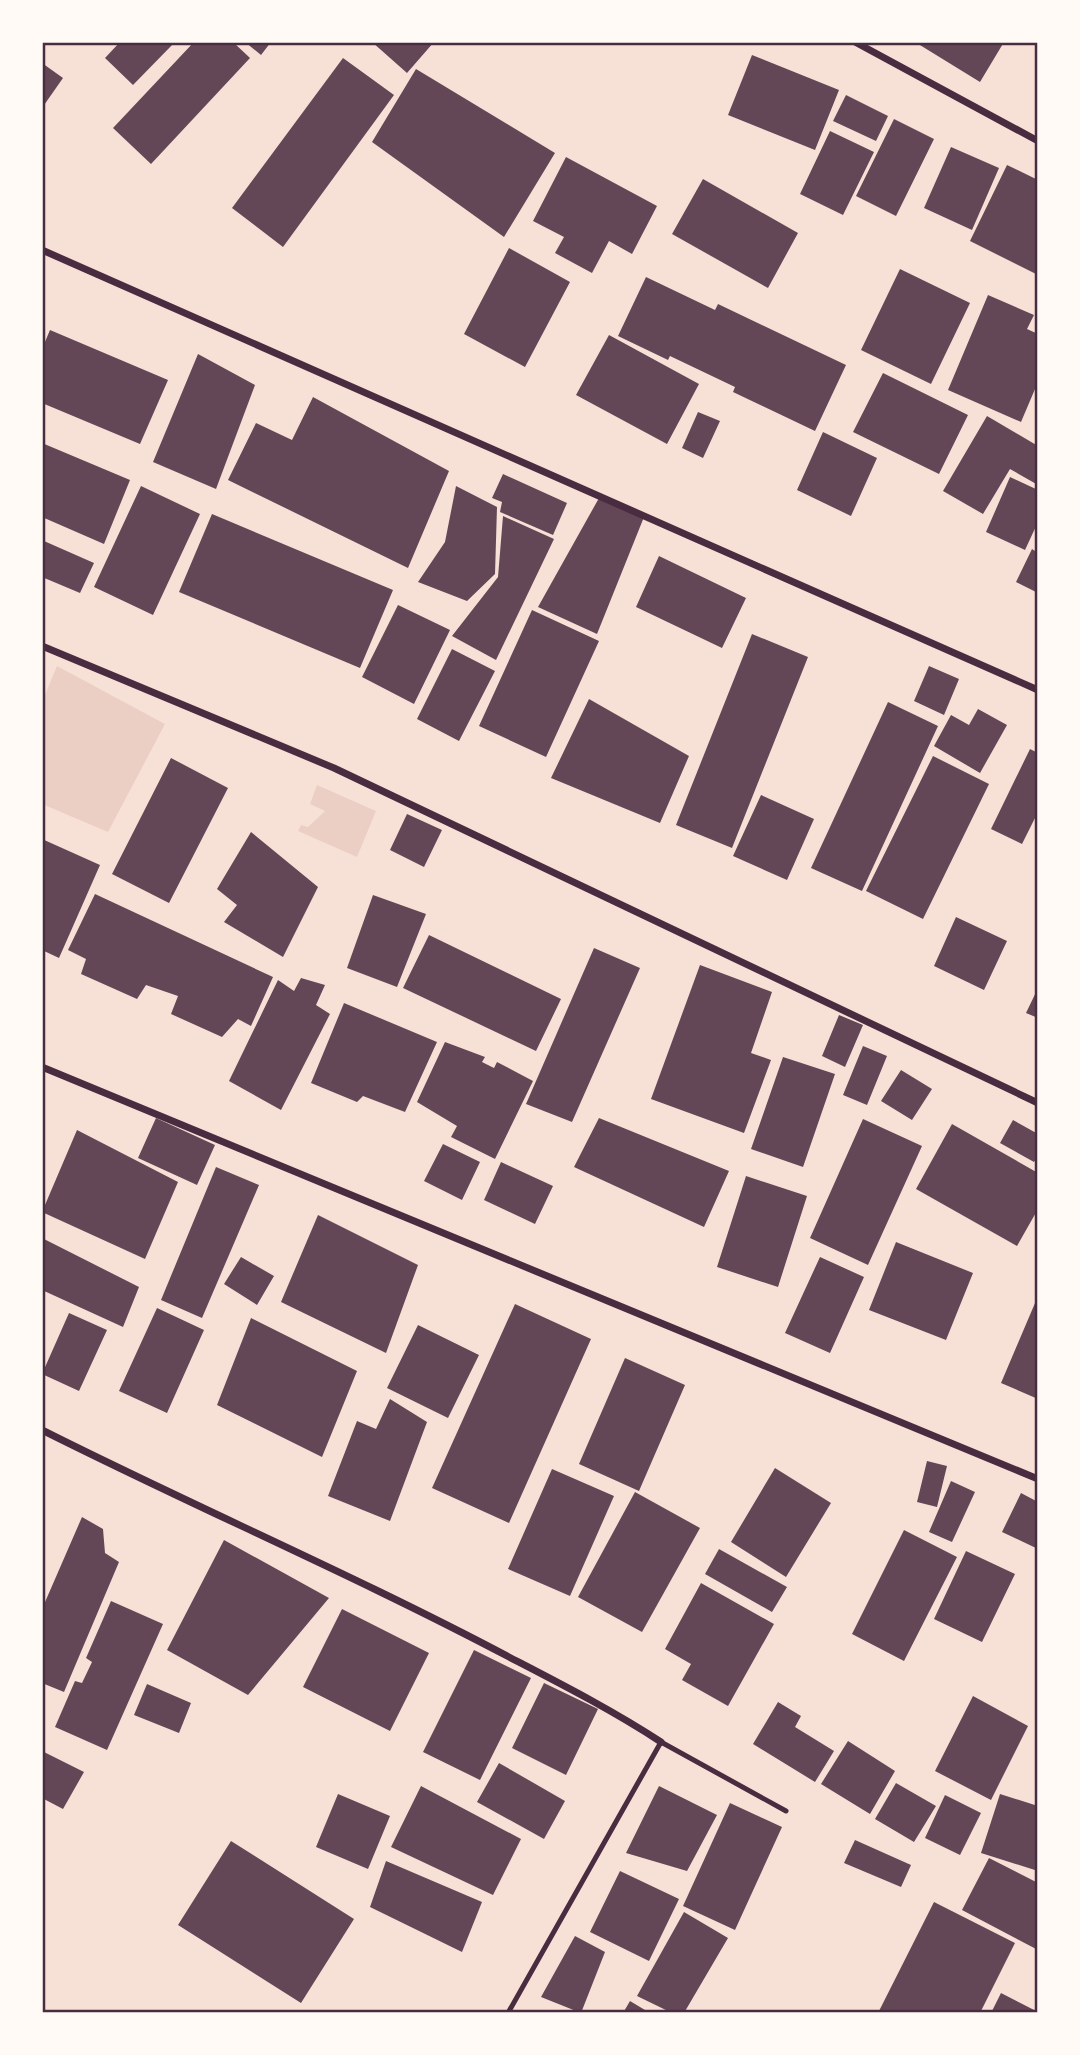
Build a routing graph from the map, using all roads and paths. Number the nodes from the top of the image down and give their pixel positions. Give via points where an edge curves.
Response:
1 (855, 42) edge
2 (1038, 141) edge
3 (42, 250) edge
4 (42, 646) edge
5 (1038, 690) edge
6 (42, 1067) edge
7 (1038, 1103) edge
8 (42, 1430) edge
9 (1038, 1479) edge
10 (662, 1742) junction
11 (786, 1811) dead end
12 (508, 2013) edge

1 - 2 street
3 - 5 street
4 - 7 street via 334,768
6 - 9 street
8 - 10 street via 404,1602 622,1716
10 - 11 lane
10 - 12 lane

